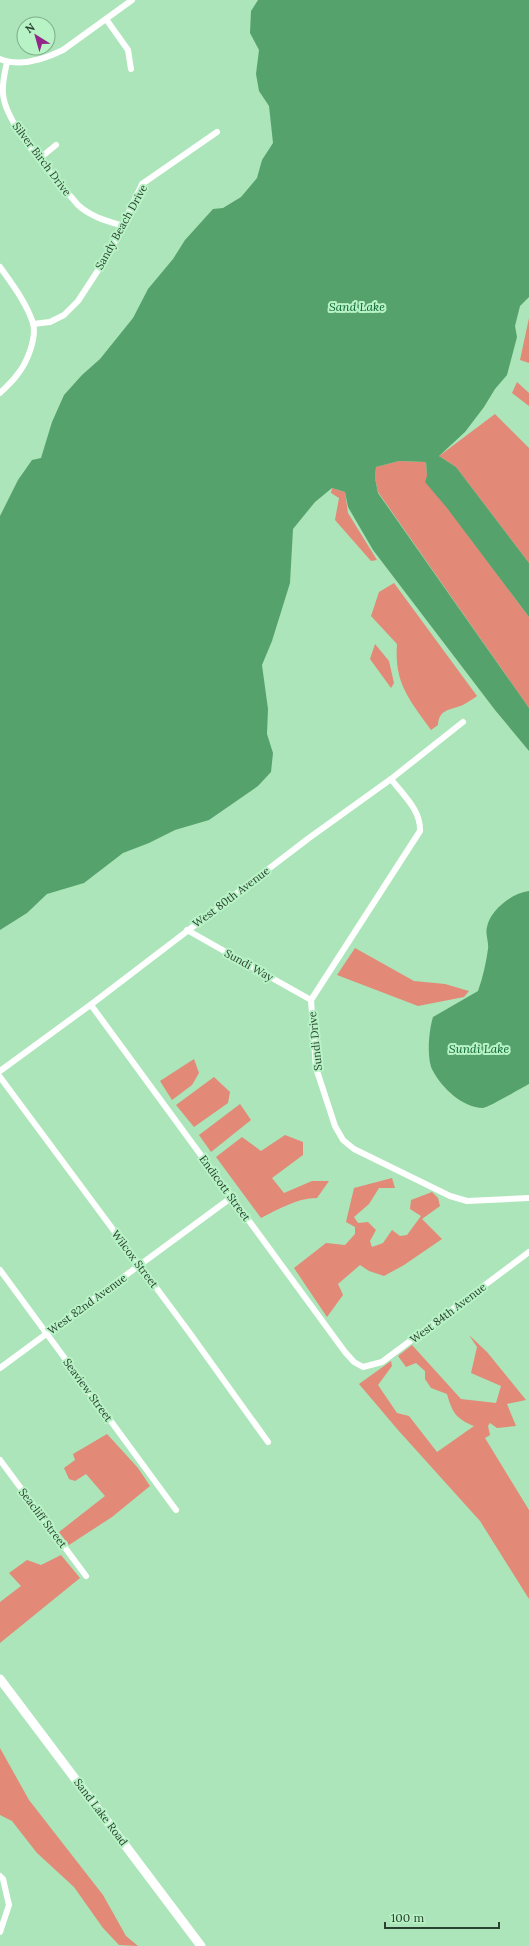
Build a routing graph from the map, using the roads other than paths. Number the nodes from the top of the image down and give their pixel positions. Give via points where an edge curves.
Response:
1 (132, 0) edge
2 (106, 19) junction
3 (0, 59) edge
4 (7, 62) junction
5 (131, 69) dead end
6 (217, 132) dead end
7 (56, 145) dead end
8 (40, 158) junction
9 (124, 226) junction
10 (0, 267) edge
11 (33, 324) junction
12 (0, 393) edge
13 (463, 722) dead end
14 (391, 779) junction
15 (187, 930) junction
16 (310, 1000) junction
17 (91, 1005) junction
18 (0, 1071) edge
19 (0, 1077) edge
20 (232, 1196) junction
21 (529, 1198) edge
22 (529, 1252) edge
23 (139, 1265) junction
24 (0, 1270) edge
25 (47, 1333) junction
26 (363, 1367) joint
27 (0, 1368) edge
28 (268, 1442) dead end
29 (0, 1460) edge
30 (176, 1510) dead end
31 (86, 1576) dead end
32 (0, 1679) edge
33 (0, 1876) edge
34 (0, 1932) edge
35 (201, 1946) edge

1 - 2 street
2 - 4 street via 52,55 29,62
2 - 5 street via 128,50
3 - 4 street
4 - 8 street, Silver Birch Drive via 3,92 5,106 18,130
6 - 9 street, Sandy Beach Drive via 142,184
7 - 8 street
8 - 9 street, Silver Birch Drive via 86,212
9 - 11 street, Sandy Beach Drive via 78,300 64,315 50,322
10 - 11 street via 22,300
11 - 12 street via 34,334 24,363 17,375
13 - 14 street, West 80th Avenue
14 - 15 street, West 80th Avenue
14 - 16 street, Sundi Drive via 415,811 420,821 420,831
15 - 16 street, Sundi Way
15 - 17 street, West 80th Avenue
16 - 21 street, Sundi Drive via 316,1068 335,1126 343,1140 354,1150 450,1196 467,1201
17 - 18 street, West 80th Avenue
17 - 20 street, Endicott Street
19 - 23 street, Wilcox Street
20 - 23 street, West 82nd Avenue
20 - 26 street, Endicott Street via 345,1352
22 - 26 street, West 84th Avenue via 382,1362
23 - 25 street, West 82nd Avenue
23 - 28 street, Wilcox Street
24 - 25 street, Seaview Street
25 - 27 street, West 82nd Avenue
25 - 30 street, Seaview Street
29 - 31 street, Seacliff Street
32 - 35 main road, Sand Lake Road
33 - 34 street via 9,1905

